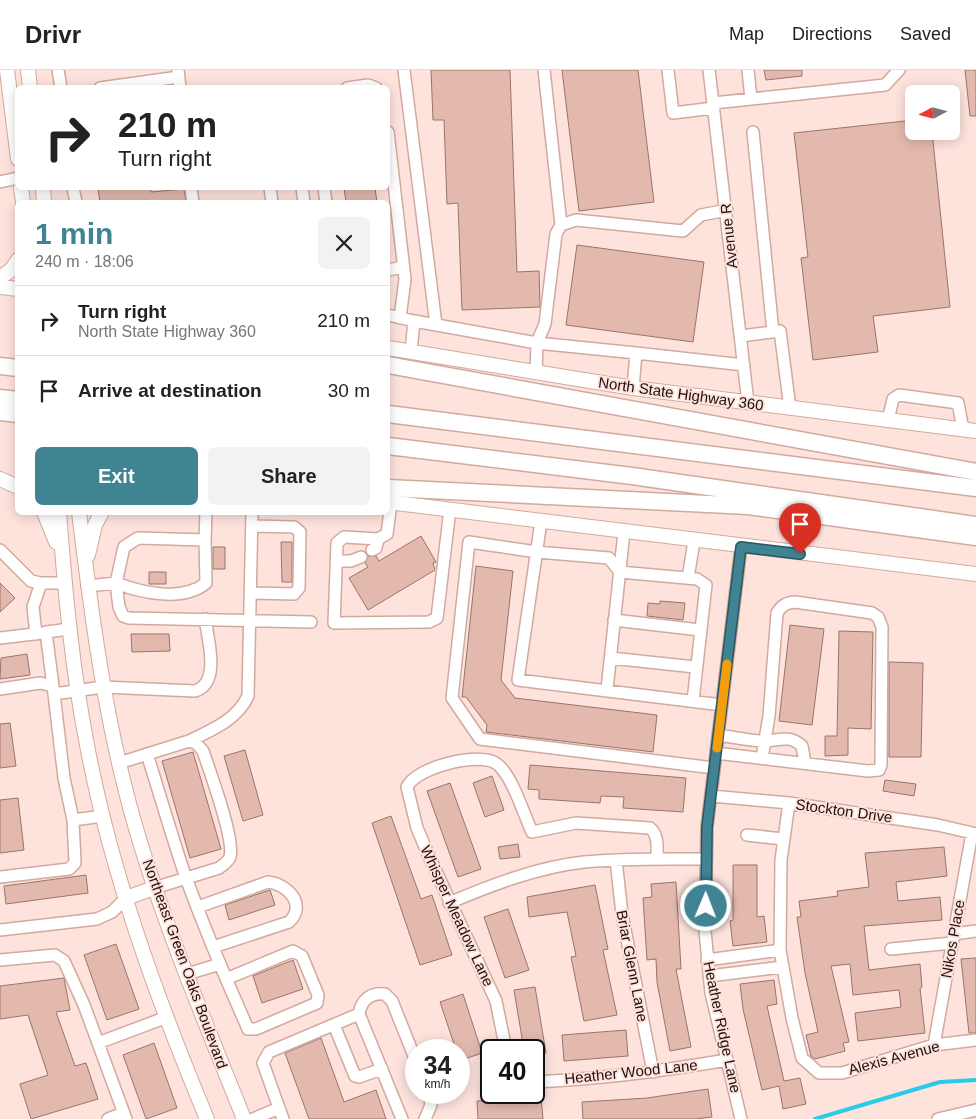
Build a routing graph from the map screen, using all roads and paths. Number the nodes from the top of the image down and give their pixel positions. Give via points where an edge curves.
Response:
1 (7, 70) edge
2 (28, 70) edge
3 (58, 70) edge
4 (404, 70) edge
5 (544, 70) edge
6 (668, 70) edge
7 (709, 70) edge
8 (748, 70) edge
9 (899, 70) edge
10 (179, 78) edge
11 (30, 85) edge
12 (60, 85) edge
13 (124, 85) edge
14 (752, 99) junction
15 (714, 105) junction
16 (752, 132) dead end
17 (15, 135) edge
18 (390, 150) edge
19 (15, 179) edge
20 (0, 182) edge
21 (727, 210) junction
22 (561, 225) junction
23 (15, 264) edge
24 (403, 267) junction
25 (390, 270) edge
26 (0, 278) edge
27 (0, 287) edge
28 (15, 289) edge
29 (390, 316) edge
30 (400, 318) junction
31 (414, 321) junction
32 (436, 325) junction
33 (773, 332) junction
34 (740, 336) junction
35 (537, 343) junction
36 (390, 348) edge
37 (411, 351) junction
38 (636, 353) junction
39 (390, 365) edge
40 (744, 365) junction
41 (0, 366) edge
42 (15, 368) edge
43 (536, 373) junction
44 (633, 388) junction
45 (0, 398) edge
46 (15, 400) edge
47 (748, 403) junction
48 (790, 408) junction
49 (0, 412) edge
50 (15, 414) edge
51 (390, 414) edge
52 (888, 420) junction
53 (969, 430) edge
54 (390, 446) edge
55 (976, 472) edge
56 (0, 475) edge
57 (15, 478) edge
58 (0, 479) edge
59 (15, 486) edge
60 (976, 488) edge
61 (390, 498) edge
62 (390, 498) edge
63 (450, 509) junction
64 (46, 515) edge
65 (59, 515) edge
66 (79, 515) edge
67 (100, 515) edge
68 (206, 515) edge
69 (252, 515) edge
70 (388, 515) edge
71 (542, 521) junction
72 (976, 525) edge
73 (252, 526) junction
74 (624, 532) junction
75 (976, 537) edge
76 (378, 539) junction
77 (206, 540) junction
78 (694, 541) junction
79 (741, 547) junction
80 (0, 550) edge
81 (372, 550) dead end
82 (537, 552) junction
83 (362, 557) dead end
84 (336, 561) junction
85 (85, 566) junction
86 (64, 568) junction
87 (620, 572) junction
88 (976, 574) edge
89 (688, 578) junction
90 (41, 583) junction
91 (65, 583) junction
92 (116, 583) junction
93 (87, 586) junction
94 (250, 592) junction
95 (205, 619) junction
96 (248, 620) junction
97 (614, 620) junction
98 (311, 622) dead end
99 (70, 629) junction
100 (700, 630) junction
101 (41, 633) junction
102 (0, 638) edge
103 (610, 658) junction
104 (695, 667) junction
105 (103, 687) junction
106 (0, 689) edge
107 (607, 689) junction
108 (53, 690) junction
109 (78, 692) junction
110 (693, 701) junction
111 (722, 705) junction
112 (718, 735) junction
113 (189, 741) junction
114 (764, 741) junction
115 (716, 752) junction
116 (147, 754) junction
117 (762, 758) junction
118 (119, 763) junction
119 (805, 763) junction
120 (714, 768) junction
121 (711, 796) junction
122 (789, 803) junction
123 (103, 816) junction
124 (74, 820) junction
125 (974, 834) edge
126 (747, 835) dead end
127 (783, 839) junction
128 (652, 859) junction
129 (706, 859) junction
130 (616, 860) junction
131 (0, 877) edge
132 (186, 878) junction
133 (154, 888) junction
134 (126, 898) junction
135 (449, 903) junction
136 (198, 908) junction
137 (0, 930) edge
138 (976, 932) edge
139 (953, 939) junction
140 (213, 947) junction
141 (891, 949) dead end
142 (780, 950) junction
143 (0, 960) edge
144 (707, 960) junction
145 (220, 964) junction
146 (783, 967) junction
147 (187, 974) junction
148 (709, 976) junction
149 (226, 979) junction
150 (359, 1014) junction
151 (167, 1016) junction
152 (334, 1025) junction
153 (407, 1039) edge
154 (504, 1039) edge
155 (976, 1040) edge
156 (98, 1043) junction
157 (934, 1046) junction
158 (727, 1060) junction
159 (382, 1069) junction
160 (653, 1072) junction
161 (545, 1081) edge
162 (431, 1104) edge
163 (976, 1110) edge
164 (281, 1114) edge
165 (124, 1116) edge
166 (108, 1119) edge
167 (207, 1119) edge
168 (244, 1119) edge
169 (253, 1119) edge
170 (402, 1119) edge
171 (425, 1119) edge
172 (741, 1119) edge
173 (938, 1119) edge

1 - 17 main road
2 - 11 main road
3 - 12 street
4 - 32 street
5 - 22 street
6 - 15 street via 673,113
7 - 15 street, Avenue R
8 - 14 street
9 - 14 street via 885,85
10 - 13 street
14 - 15 street
15 - 21 street, Avenue R
16 - 33 street
18 - 24 street
19 - 20 street
21 - 22 street via 701,215 683,231 576,220
21 - 34 street, Avenue R
22 - 35 street via 556,234 545,324
23 - 26 main road
24 - 25 street
24 - 30 street via 404,295
27 - 28 main road
29 - 30 street
30 - 31 street
31 - 32 street
31 - 37 street
32 - 35 street
33 - 34 street
33 - 48 street via 780,331
34 - 40 street, Avenue R
35 - 38 street
35 - 43 street
36 - 37 main road, North State Highway 360
37 - 43 main road, North State Highway 360
38 - 40 street
38 - 44 street
39 - 55 highway
40 - 47 street, Avenue R
41 - 42 highway
43 - 44 main road, North State Highway 360
44 - 47 main road, North State Highway 360
45 - 46 highway
47 - 48 main road, North State Highway 360
48 - 52 main road, North State Highway 360
49 - 50 highway
51 - 60 highway
52 - 53 main road, North State Highway 360
52 - 53 street via 893,399 899,396 958,402
54 - 72 highway via 632,476
56 - 57 main road
58 - 59 main road
61 - 63 main road
62 - 75 highway via 748,506
63 - 71 main road
63 - 84 street via 437,618 429,622 334,623
64 - 86 main road
65 - 86 main road, Northeast Green Oaks Boulevard
66 - 85 main road, Northeast Green Oaks Boulevard
67 - 85 main road
68 - 77 street
69 - 73 street
70 - 76 street via 387,534
71 - 74 main road
71 - 82 street
73 - 94 street
73 - 94 street via 294,527 300,532 299,588 294,594
74 - 78 main road
74 - 87 street
76 - 81 street via 376,548
76 - 84 street via 344,536 337,543
77 - 92 street via 138,538 124,547
77 - 92 street via 206,583 199,589 182,594 160,593
78 - 79 main road
78 - 89 street
79 - 88 main road
79 - 111 street, Heather Ridge Lane
80 - 90 street via 31,581
82 - 87 street via 609,558
82 - 107 street via 518,680
82 - 120 street via 469,542 452,698 480,739
83 - 84 street
85 - 93 main road, Northeast Green Oaks Boulevard
86 - 91 main road, Northeast Green Oaks Boulevard
87 - 89 street
87 - 97 street
89 - 100 street via 706,585
90 - 91 street
90 - 101 street via 33,607
91 - 99 main road, Northeast Green Oaks Boulevard
92 - 93 street
92 - 95 street via 123,616
93 - 105 main road, Northeast Green Oaks Boulevard
94 - 96 street
95 - 96 street
95 - 105 street via 211,664 209,681 204,688 195,691
96 - 98 street
96 - 113 street via 248,696 243,707 219,726
97 - 100 street
97 - 103 street
99 - 101 street
99 - 109 main road, Northeast Green Oaks Boulevard
100 - 104 street
101 - 102 street
101 - 108 street
103 - 104 street
103 - 107 street
104 - 110 street
105 - 109 street
105 - 118 main road, Northeast Green Oaks Boulevard
106 - 108 street via 40,683
107 - 110 street
108 - 109 street
108 - 124 street via 64,778
109 - 123 main road, Northeast Green Oaks Boulevard
110 - 111 street
111 - 112 street, Heather Ridge Lane
112 - 114 street
112 - 115 street, Heather Ridge Lane
113 - 116 street
113 - 132 street via 203,751 231,847 228,861 219,868
114 - 117 street
114 - 119 street via 786,738 798,742 805,753
114 - 119 street via 777,613 781,607 795,602 872,613 882,626 881,765 878,770 868,771
115 - 117 street
115 - 120 street, Heather Ridge Lane
116 - 118 street
116 - 132 street
117 - 119 street
118 - 133 main road, Northeast Green Oaks Boulevard
120 - 121 street, Heather Ridge Lane
121 - 122 street, Stockton Drive
121 - 129 street, Heather Ridge Lane
122 - 125 street, Stockton Drive via 938,825
122 - 127 street
123 - 124 street
123 - 134 main road, Northeast Green Oaks Boulevard
124 - 131 street via 75,863 69,869
125 - 139 street, Nikos Place
126 - 127 street
127 - 142 street
128 - 129 street
128 - 130 street
128 - 135 street, Whisper Meadow Lane via 657,840 653,829 576,823 532,832 507,776 497,764 485,759 440,765 423,772 407,787 417,828
129 - 144 street, Heather Ridge Lane
130 - 135 street via 548,869
130 - 160 street, Briar Glenn Lane via 622,914
132 - 133 street
132 - 136 street
133 - 134 main road
133 - 147 main road, Northeast Green Oaks Boulevard
134 - 137 street via 112,912 97,919
134 - 151 main road, Northeast Green Oaks Boulevard
135 - 154 street, Whisper Meadow Lane via 496,1001
136 - 140 street
136 - 140 street via 268,882 286,887 292,895 296,909 289,922
138 - 139 street
139 - 141 street
139 - 157 street, Nikos Place
140 - 145 street
142 - 144 street
142 - 146 street
143 - 156 street via 55,955 64,961
144 - 148 street, Heather Ridge Lane
145 - 147 street
145 - 149 street
146 - 148 street
146 - 157 street, Alexis Avenue via 802,1058 818,1073 842,1073
147 - 168 main road, Northeast Green Oaks Boulevard
148 - 158 street, Heather Ridge Lane
149 - 149 street via 248,1029 256,1029 317,1003 318,995 302,956 293,952
150 - 152 street
150 - 153 street via 371,995 385,994 392,1001
150 - 159 street
151 - 156 street
151 - 167 main road, Northeast Green Oaks Boulevard
152 - 159 street via 355,1076 359,1078
152 - 164 street via 268,1052 265,1057 263,1063
155 - 157 street, Alexis Avenue
156 - 165 street
158 - 160 street, Heather Wood Lane
158 - 172 street, Heather Ridge Lane
159 - 170 street
160 - 161 street, Heather Wood Lane
162 - 171 street
163 - 173 street
164 - 169 street
165 - 166 street

